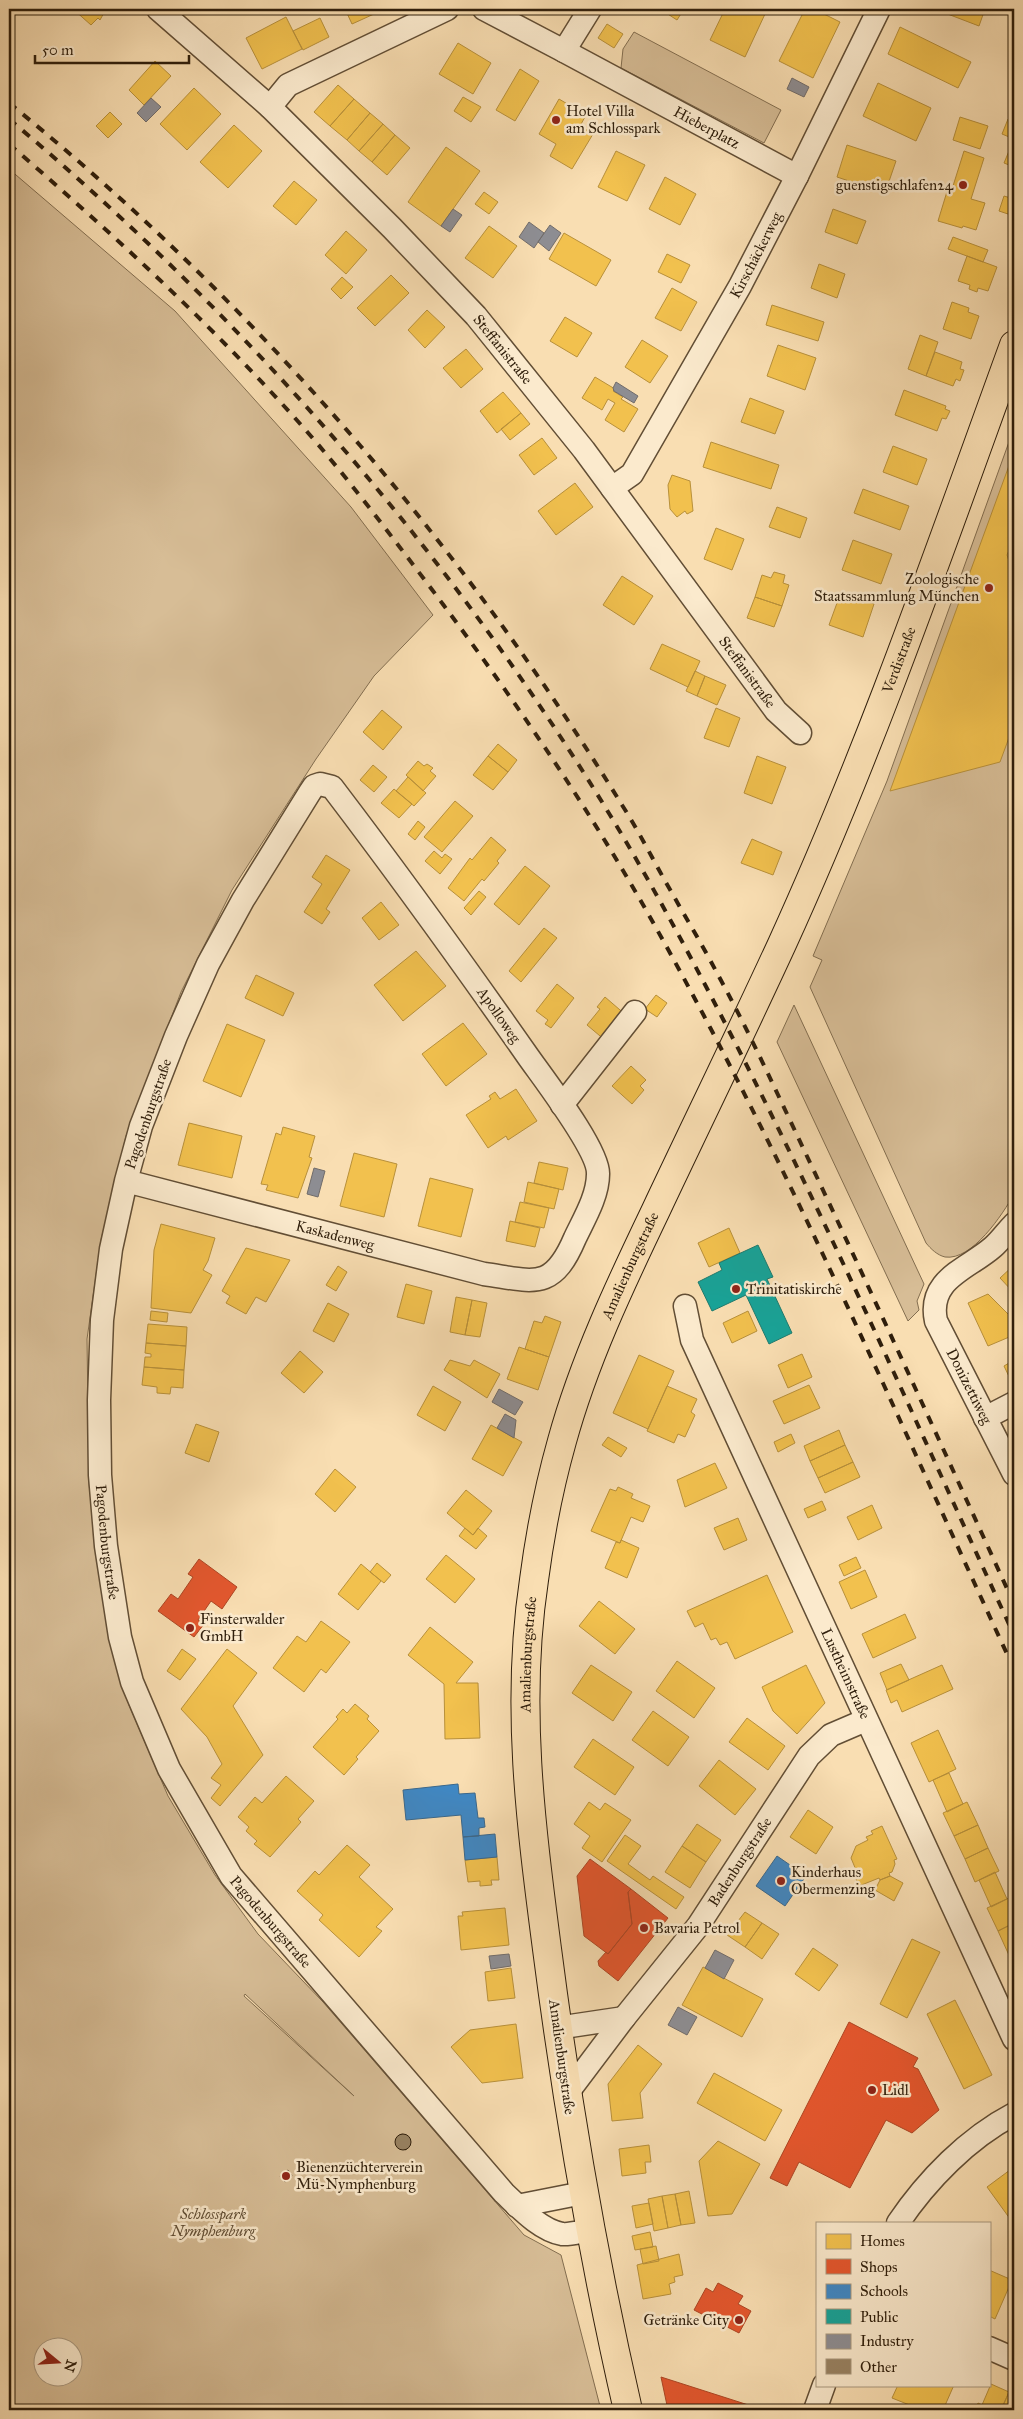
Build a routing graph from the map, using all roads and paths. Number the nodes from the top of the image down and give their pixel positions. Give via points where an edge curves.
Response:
1 (158, 9) edge
2 (448, 9) edge
3 (484, 9) edge
4 (590, 9) edge
5 (879, 9) edge
6 (564, 51) junction
7 (270, 107) junction
8 (797, 176) junction
9 (1014, 345) edge
10 (612, 488) junction
11 (800, 733) dead end
12 (310, 792) joint
13 (783, 941) joint
14 (635, 1012) dead end
15 (562, 1105) junction
16 (126, 1181) junction
17 (1014, 1224) edge
18 (546, 1279) joint
19 (685, 1306) dead end
20 (1014, 1403) edge
21 (986, 1418) junction
22 (1014, 1474) edge
23 (866, 1720) junction
24 (624, 2018) junction
25 (557, 2028) junction
26 (1014, 2039) edge
27 (566, 2095) junction
28 (1014, 2114) edge
29 (583, 2193) junction
30 (518, 2206) junction
31 (899, 2222) edge
32 (590, 2230) junction
33 (990, 2348) edge
34 (1014, 2359) edge
35 (824, 2386) edge
36 (628, 2410) edge
37 (815, 2410) edge

1 - 7 street, Steffanistraße
2 - 7 street via 288,85
3 - 6 street, Hieberplatz
4 - 6 street
5 - 8 street, Kirschäckerweg
6 - 8 street, Hieberplatz
7 - 10 street, Steffanistraße via 476,316
8 - 10 street, Kirschäckerweg via 739,288 632,474
9 - 13 main road, Verdistraße via 870,734
10 - 11 street, Steffanistraße via 776,711
12 - 15 street, Apolloweg via 320,784 332,787 432,920
12 - 16 street, Pagodenburgstraße via 243,900 208,964 144,1117
13 - 25 main road, Amalienburgstraße via 598,1337 562,1439 546,1508 533,1586 526,1680 526,1765
14 - 15 street
15 - 18 street, Apolloweg via 592,1153 598,1173 592,1198 571,1247 559,1267
16 - 18 street, Kaskadenweg via 484,1274
16 - 30 street, Pagodenburgstraße via 111,1249 104,1302 98,1400 106,1546 120,1637 132,1682 169,1769 232,1876 504,2194
17 - 21 street, Donizettiweg via 993,1247 942,1285 933,1309 936,1321
19 - 23 street, Lustheimstraße via 692,1340
20 - 21 street
21 - 22 street, Donizettiweg
23 - 24 street, Badenburgstraße via 831,1735 809,1756 698,1926
23 - 26 street, Lustheimstraße
24 - 25 street
24 - 27 street, Badenburgstraße
25 - 27 main road, Amalienburgstraße
27 - 29 main road, Amalienburgstraße
28 - 31 street via 968,2146 936,2176
29 - 30 street
29 - 32 main road, Amalienburgstraße
30 - 32 street, Pagodenburgstraße via 538,2222 563,2234
32 - 36 main road, Amalienburgstraße
33 - 34 street
35 - 37 street

